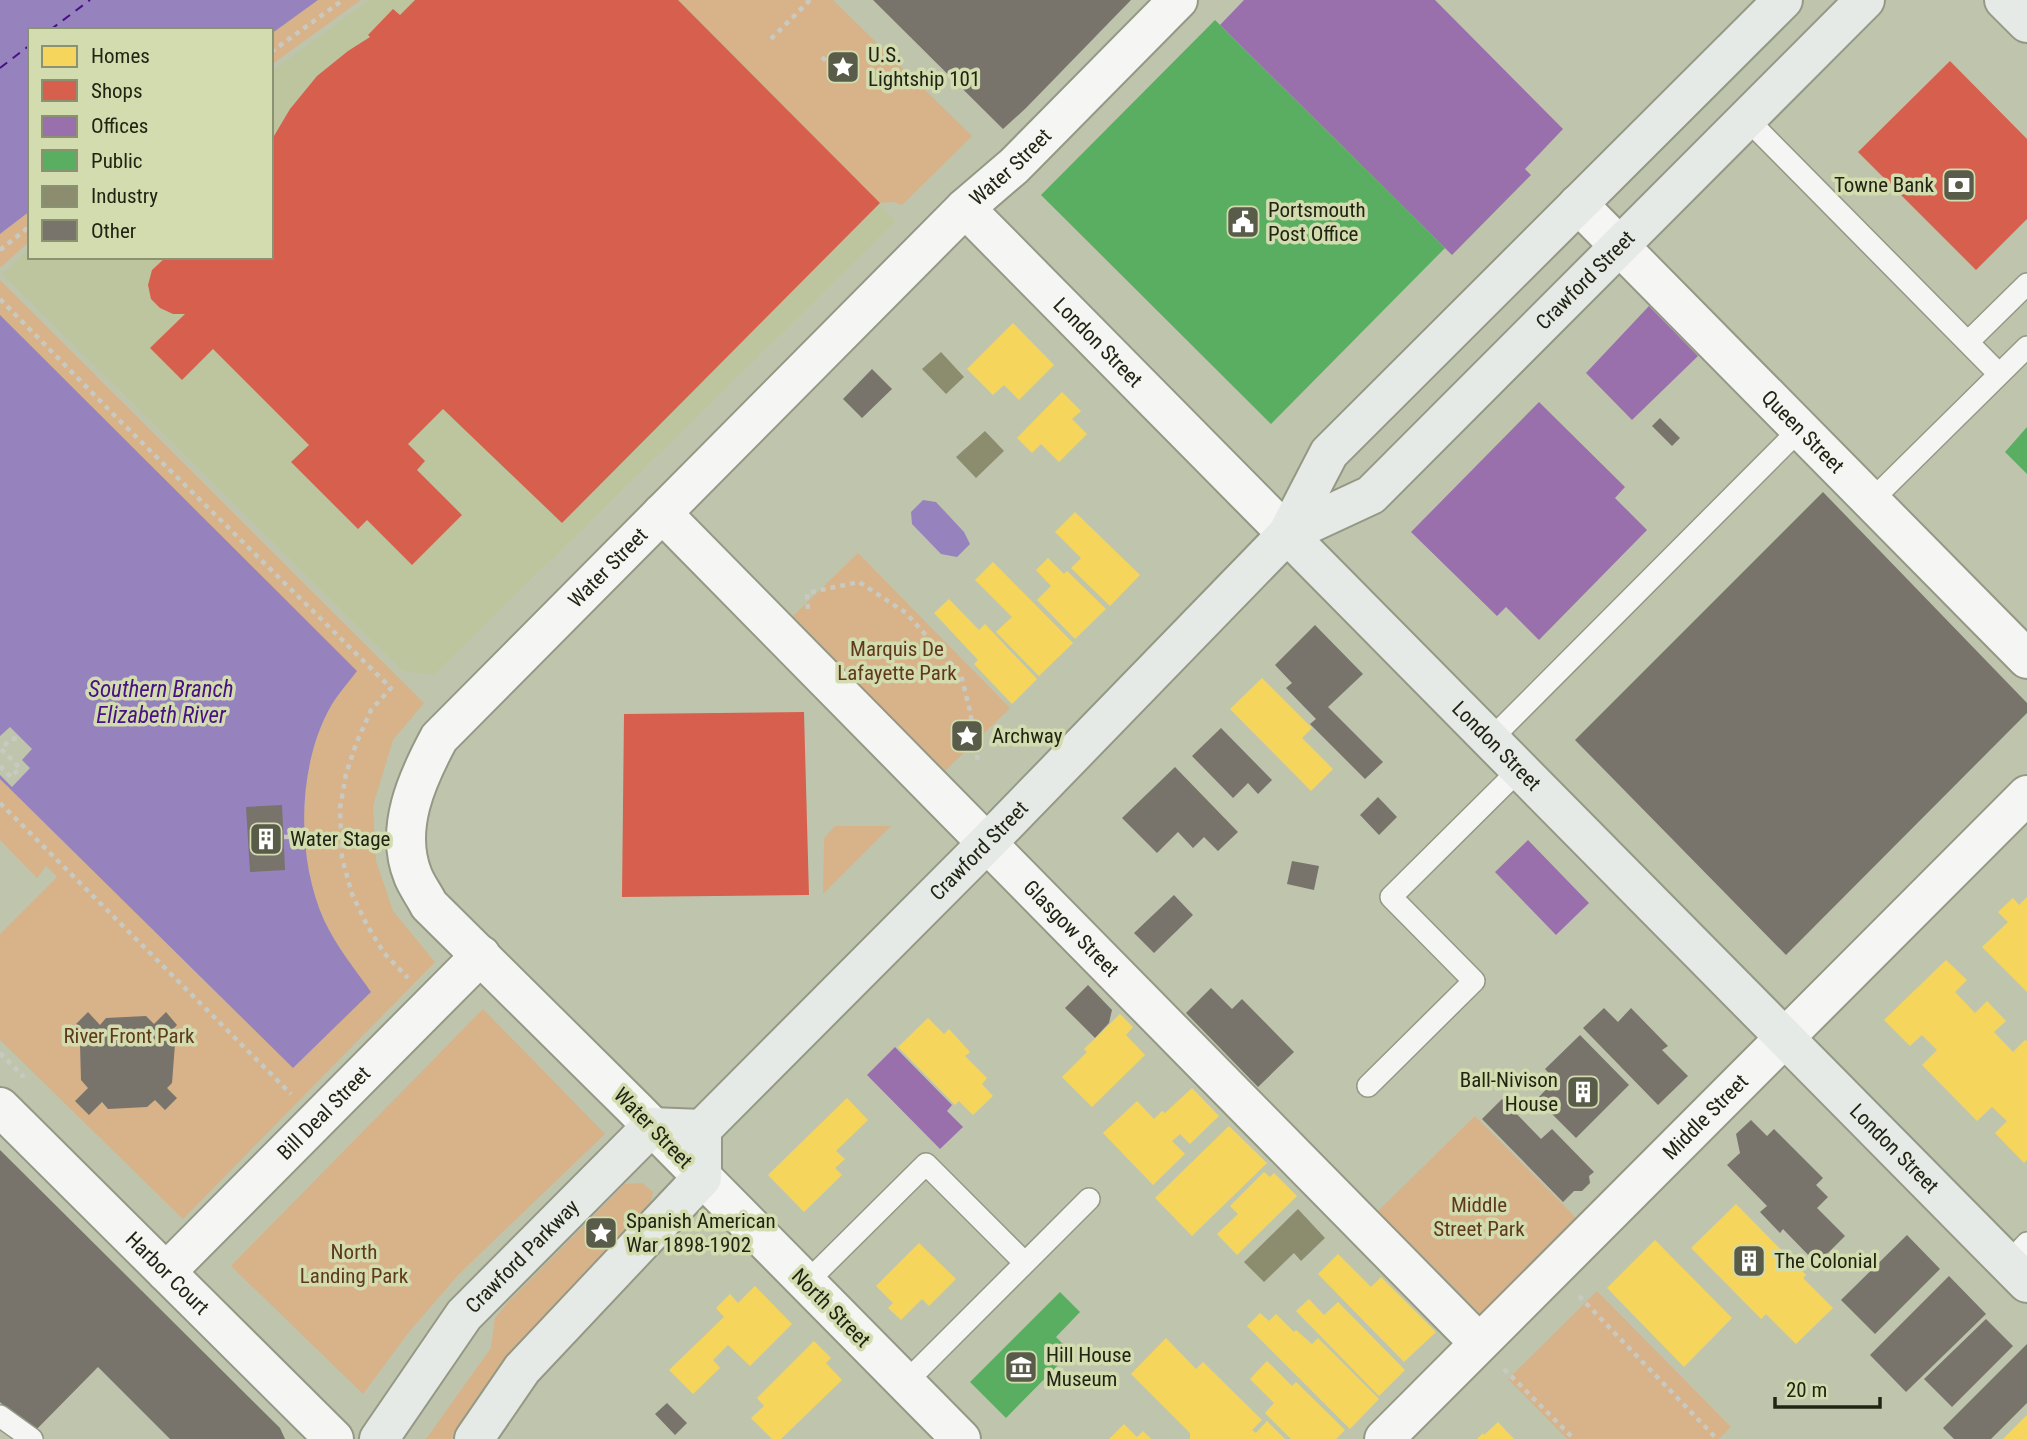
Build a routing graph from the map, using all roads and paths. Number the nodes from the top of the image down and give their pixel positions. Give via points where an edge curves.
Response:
1 (343, 0) edge
2 (810, 0) edge
3 (1178, 0) edge
4 (1783, 0) edge
5 (1865, 0) edge
6 (2004, 0) edge
7 (2027, 23) edge
8 (771, 39) dead end
9 (273, 51) edge
10 (822, 57) dead end
11 (841, 76) dead end
12 (1747, 119) junction
13 (1578, 204) junction
14 (965, 208) junction
15 (28, 228) edge
16 (1619, 247) junction
17 (0, 250) edge
18 (2027, 284) edge
19 (0, 299) edge
20 (1968, 342) junction
21 (2027, 347) edge
22 (1999, 374) junction
23 (1800, 429) junction
24 (1871, 501) junction
25 (662, 513) junction
26 (1287, 534) junction
27 (808, 616) dead end
28 (2027, 659) edge
29 (21, 738) dead end
30 (1490, 740) junction
31 (978, 762) dead end
32 (0, 766) edge
33 (1519, 770) junction
34 (2027, 795) edge
35 (0, 803) edge
36 (341, 835) junction
37 (284, 837) dead end
38 (987, 843) junction
39 (481, 956) junction
40 (399, 987) dead end
41 (1784, 1037) junction
42 (0, 1053) edge
43 (29, 1081) dead end
44 (301, 1085) dead end
45 (1368, 1086) dead end
46 (292, 1095) junction
47 (282, 1104) dead end
48 (0, 1107) edge
49 (651, 1127) junction
50 (702, 1129) junction
51 (702, 1178) junction
52 (1089, 1199) dead end
53 (1025, 1263) junction
54 (2021, 1263) edge
55 (166, 1272) junction
56 (806, 1283) junction
57 (1579, 1296) dead end
58 (1479, 1343) junction
59 (905, 1382) junction
60 (0, 1416) edge
61 (32, 1439) edge
62 (334, 1439) edge
63 (379, 1439) edge
64 (474, 1439) edge
65 (961, 1439) edge
66 (1384, 1439) edge
67 (1574, 1439) edge
68 (1717, 1439) edge

1 - 9 path
2 - 8 path
3 - 14 street, Water Street via 1014,166
4 - 13 main road, Crawford Street
5 - 12 main road, Crawford Street
6 - 7 main road
10 - 11 path
12 - 16 main road, Crawford Street
12 - 20 lane
13 - 16 street, Queen Street
13 - 26 main road, Crawford Street via 1329,453
14 - 25 street, Water Street
14 - 26 street, London Street
15 - 17 path
16 - 23 street, Queen Street
16 - 26 main road, Crawford Street via 1371,495
18 - 20 lane
19 - 36 path via 391,688 371,710 356,744 340,808
20 - 22 lane
21 - 22 lane
22 - 24 lane
23 - 24 street, Queen Street
23 - 30 lane
24 - 28 street, Queen Street
25 - 38 street, Glasgow Street
25 - 39 street, Water Street via 439,738 421,771 405,843 412,874 429,905
26 - 30 main road, London Street
26 - 38 main road, Crawford Street
27 - 31 path via 807,593 859,582 906,613 961,675
29 - 32 path via 11,739 1,749 20,768 11,777
30 - 33 main road, London Street
33 - 41 main road, London Street
33 - 45 lane via 1391,897 1474,981
34 - 41 street, Middle Street
35 - 46 path
36 - 37 path
36 - 40 path via 342,858 362,915 384,953 409,977
38 - 50 main road, Crawford Street
38 - 58 street, Glasgow Street
39 - 49 street, Water Street
39 - 55 street, Bill Deal Street
41 - 54 main road, London Street
41 - 58 street, Middle Street
42 - 43 path
44 - 46 path
46 - 47 path
48 - 55 street, Harbor Court
49 - 50 main road
49 - 51 street, Water Street
49 - 63 main road, Crawford Parkway via 464,1315
50 - 51 main road
51 - 56 street, North Street
51 - 64 main road via 522,1369
52 - 53 lane
53 - 56 lane via 926,1164
53 - 59 lane
55 - 62 street, Harbor Court
56 - 59 street, North Street
57 - 68 path
58 - 66 street, Middle Street
58 - 67 path
59 - 65 street, North Street
60 - 61 lane

